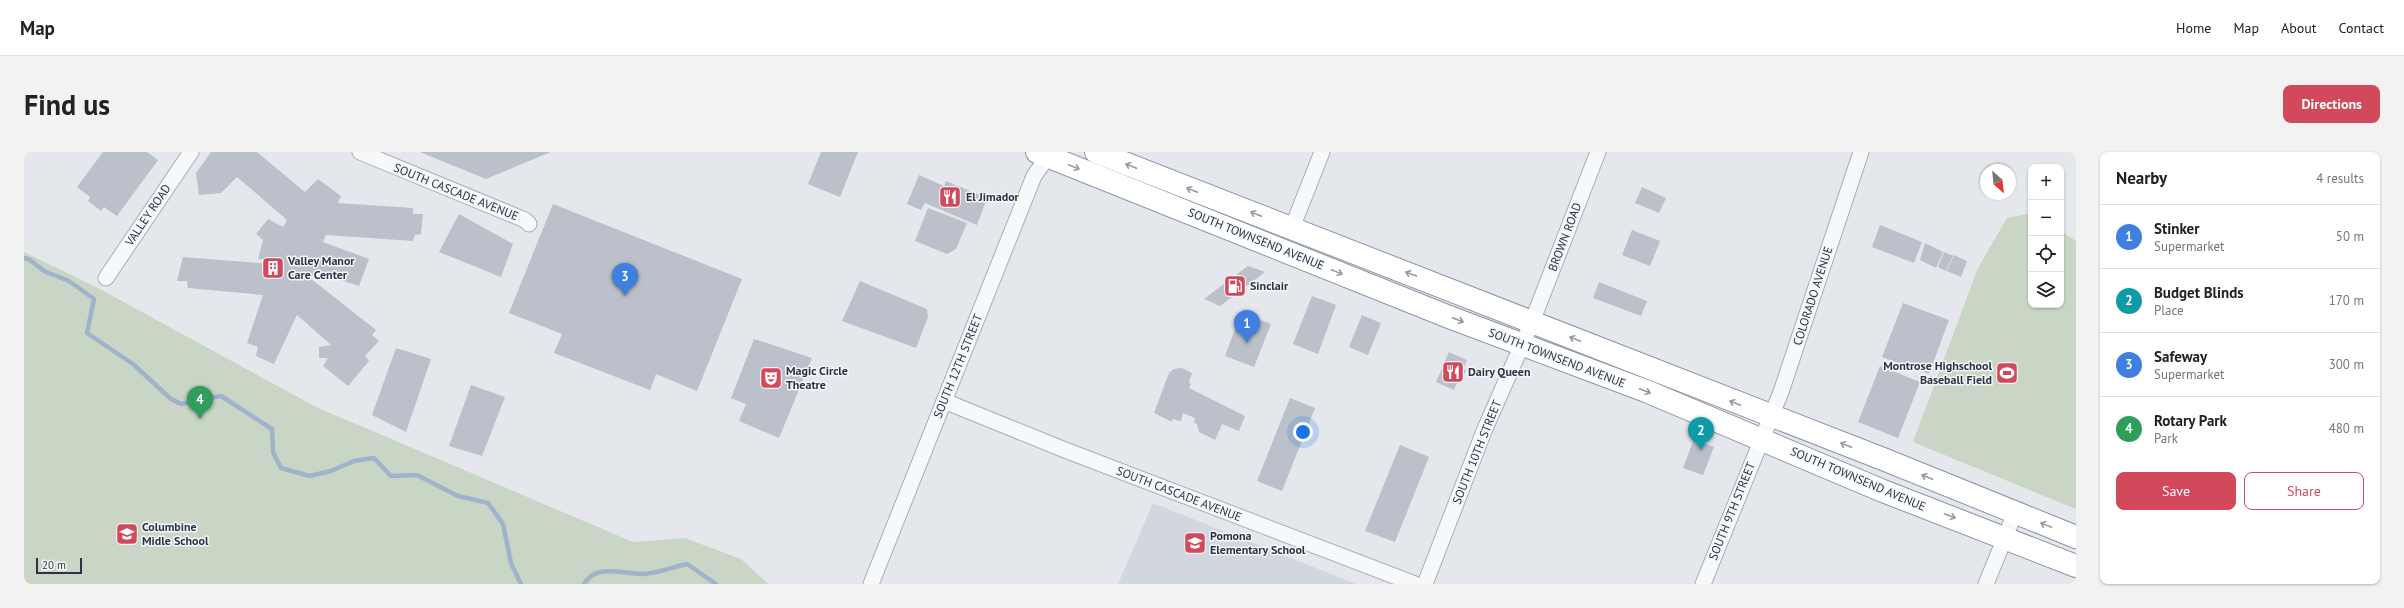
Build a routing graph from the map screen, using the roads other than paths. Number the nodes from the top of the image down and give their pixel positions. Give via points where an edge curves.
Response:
1 (191, 152) edge
2 (360, 152) edge
3 (1096, 152) edge
4 (1322, 152) edge
5 (1598, 152) edge
6 (1861, 152) edge
7 (1046, 154) edge
8 (529, 224) dead end
9 (1292, 228) junction
10 (106, 278) dead end
11 (1532, 322) junction
12 (1522, 345) junction
13 (944, 401) junction
14 (1772, 417) junction
15 (1762, 439) junction
16 (2015, 513) junction
17 (2076, 537) edge
18 (2005, 538) junction
19 (2076, 566) edge
20 (871, 584) edge
21 (1415, 584) edge
22 (1425, 584) edge
23 (1703, 584) edge
24 (1986, 584) edge

1 - 10 street, VALLEY ROAD
2 - 8 street, SOUTH CASCADE AVENUE via 525,220
9 -> 3 highway, SOUTH TOWNSEND AVENUE
4 - 9 street
5 - 11 street, BROWN ROAD
6 - 14 street, COLORADO AVENUE
7 -> 12 highway, SOUTH TOWNSEND AVENUE
7 - 13 street, SOUTH 12TH STREET via 1034,176
11 -> 9 highway, SOUTH TOWNSEND AVENUE
11 - 12 street, SOUTH 10TH STREET
14 -> 11 highway, SOUTH TOWNSEND AVENUE
12 -> 15 highway, SOUTH TOWNSEND AVENUE via 1646,391
12 - 22 street, SOUTH 10TH STREET via 1484,431
13 - 20 street, SOUTH 12TH STREET
13 - 21 street, SOUTH CASCADE AVENUE
14 - 15 street, COLORADO AVENUE
16 -> 14 highway, SOUTH TOWNSEND AVENUE
15 -> 18 highway, SOUTH TOWNSEND AVENUE via 1883,491
15 - 23 street, SOUTH 9TH STREET
17 -> 16 highway, SOUTH TOWNSEND AVENUE
16 - 18 street
18 - 19 highway, SOUTH TOWNSEND AVENUE
18 - 24 street

